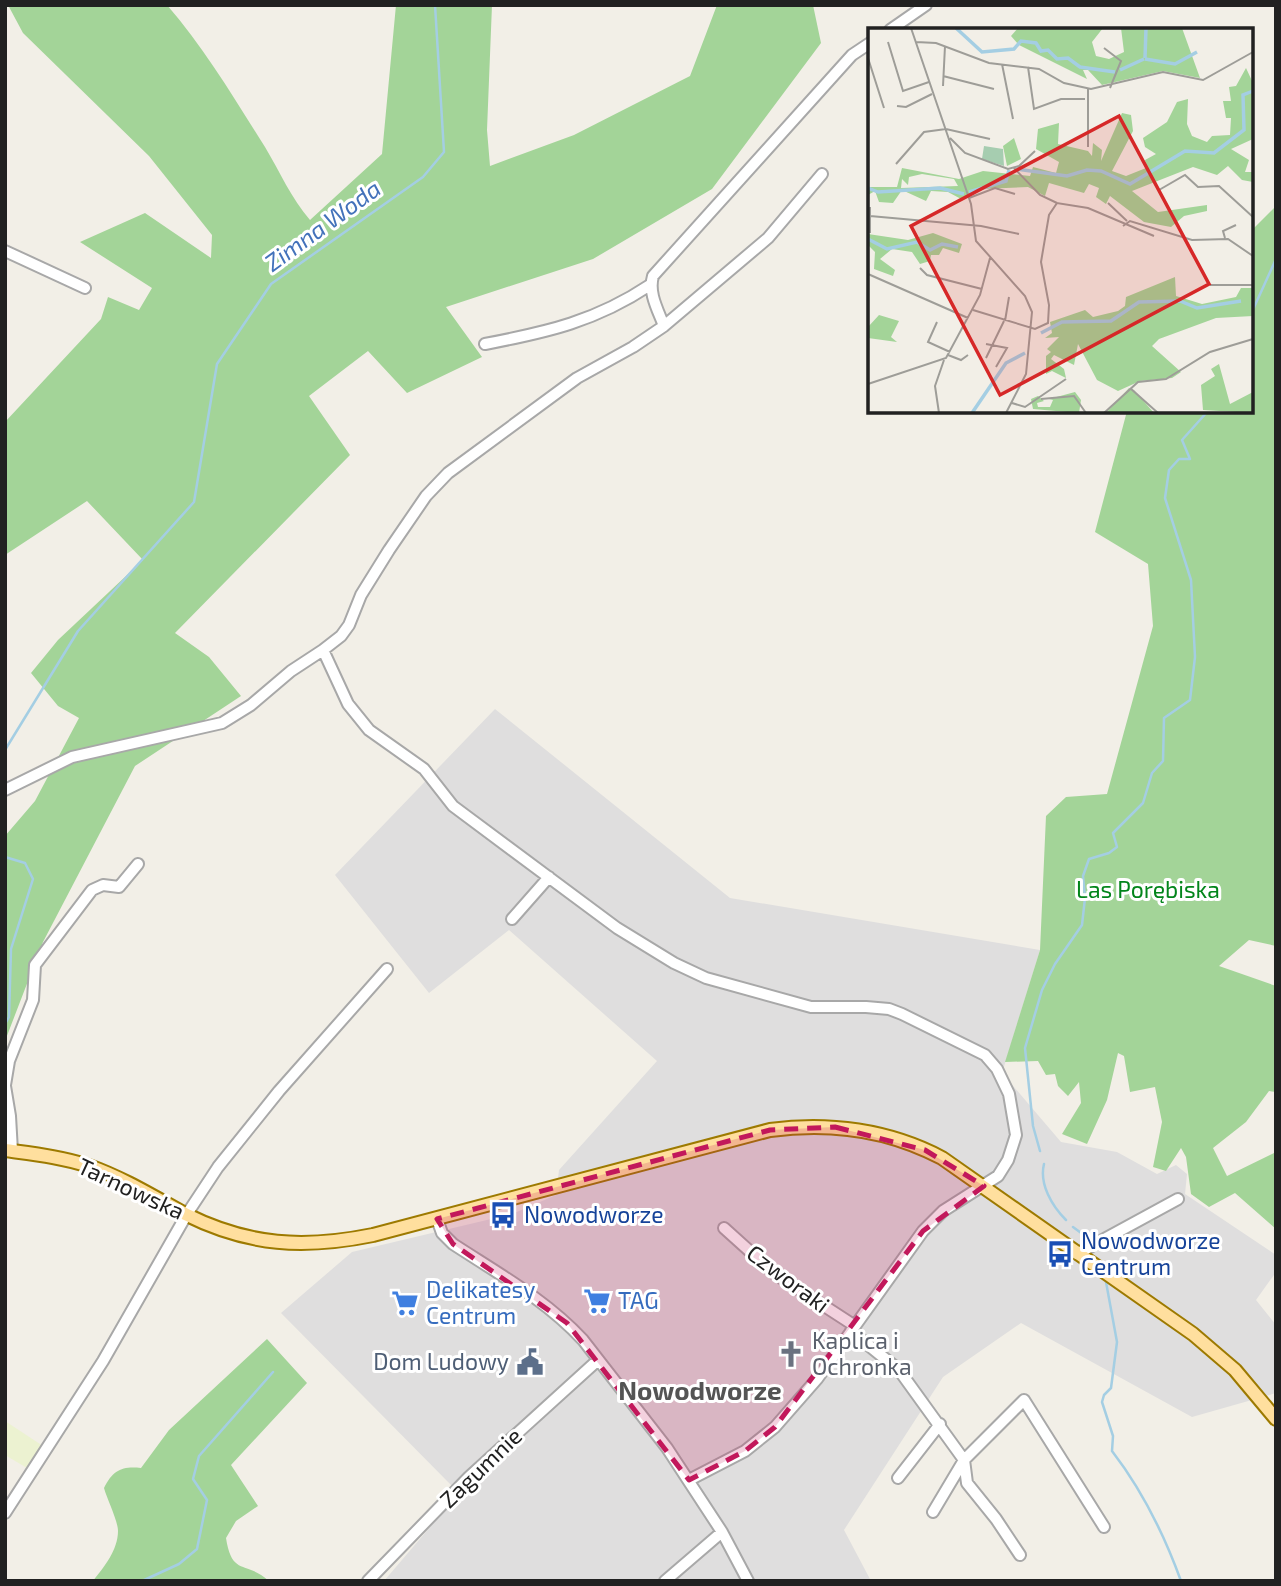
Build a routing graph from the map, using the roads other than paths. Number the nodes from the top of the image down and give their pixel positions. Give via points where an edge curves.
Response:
1 (926, 5) edge
2 (893, 28) edge
3 (868, 44) edge
4 (822, 174) dead end
5 (5, 251) edge
6 (650, 285) junction
7 (85, 288) dead end
8 (664, 327) junction
9 (485, 344) dead end
10 (323, 650) junction
11 (5, 790) edge
12 (138, 864) dead end
13 (549, 877) junction
14 (512, 919) dead end
15 (387, 969) dead end
16 (5, 1085) edge
17 (9, 1150) edge
18 (984, 1186) junction
19 (1178, 1199) dead end
20 (187, 1214) junction
21 (437, 1219) junction
22 (724, 1228) dead end
23 (1077, 1254) junction
24 (853, 1329) junction
25 (598, 1360) junction
26 (1276, 1419) edge
27 (940, 1424) junction
28 (964, 1460) junction
29 (898, 1478) dead end
30 (689, 1480) junction
31 (933, 1512) dead end
32 (5, 1513) edge
33 (1104, 1527) dead end
34 (722, 1532) junction
35 (1020, 1555) dead end
36 (368, 1581) edge
37 (665, 1581) edge
38 (748, 1581) edge

1 - 2 street
3 - 6 street via 852,55 705,215
4 - 8 street via 768,238
5 - 7 street
6 - 8 street
6 - 9 street via 599,315
8 - 10 street via 577,378 448,473 389,550 361,595 349,625
10 - 11 street via 222,723 72,757
10 - 13 street via 348,704 369,730 418,764 453,806
12 - 16 street via 119,887 103,885 92,890 36,965 33,1000 9,1061
13 - 14 street
13 - 18 street via 617,928 706,978 811,1007 889,1009 985,1055 1009,1094 1016,1135 998,1176
15 - 20 street via 279,1091
16 - 17 street
17 - 20 main road, Tarnowska via 90,1166
18 - 21 main road, Tarnowska via 913,1145 817,1125 748,1135
18 - 23 main road, Tarnowska
18 - 24 street via 943,1211 923,1231
19 - 23 street
20 - 21 main road, Tarnowska via 253,1239 304,1245
20 - 32 street via 103,1361
21 - 25 street via 447,1239 541,1301
22 - 24 street, Czworaki via 775,1274
23 - 26 main road, Tarnowska via 1216,1352
24 - 27 street, Czworaki via 899,1370
24 - 30 street via 762,1440
25 - 30 street
25 - 36 street, Zagumnie via 469,1477
27 - 28 street, Czworaki
27 - 29 street
28 - 31 street
28 - 33 street via 1024,1400
28 - 35 street, Czworaki via 967,1483
30 - 34 street
34 - 37 street
34 - 38 street

